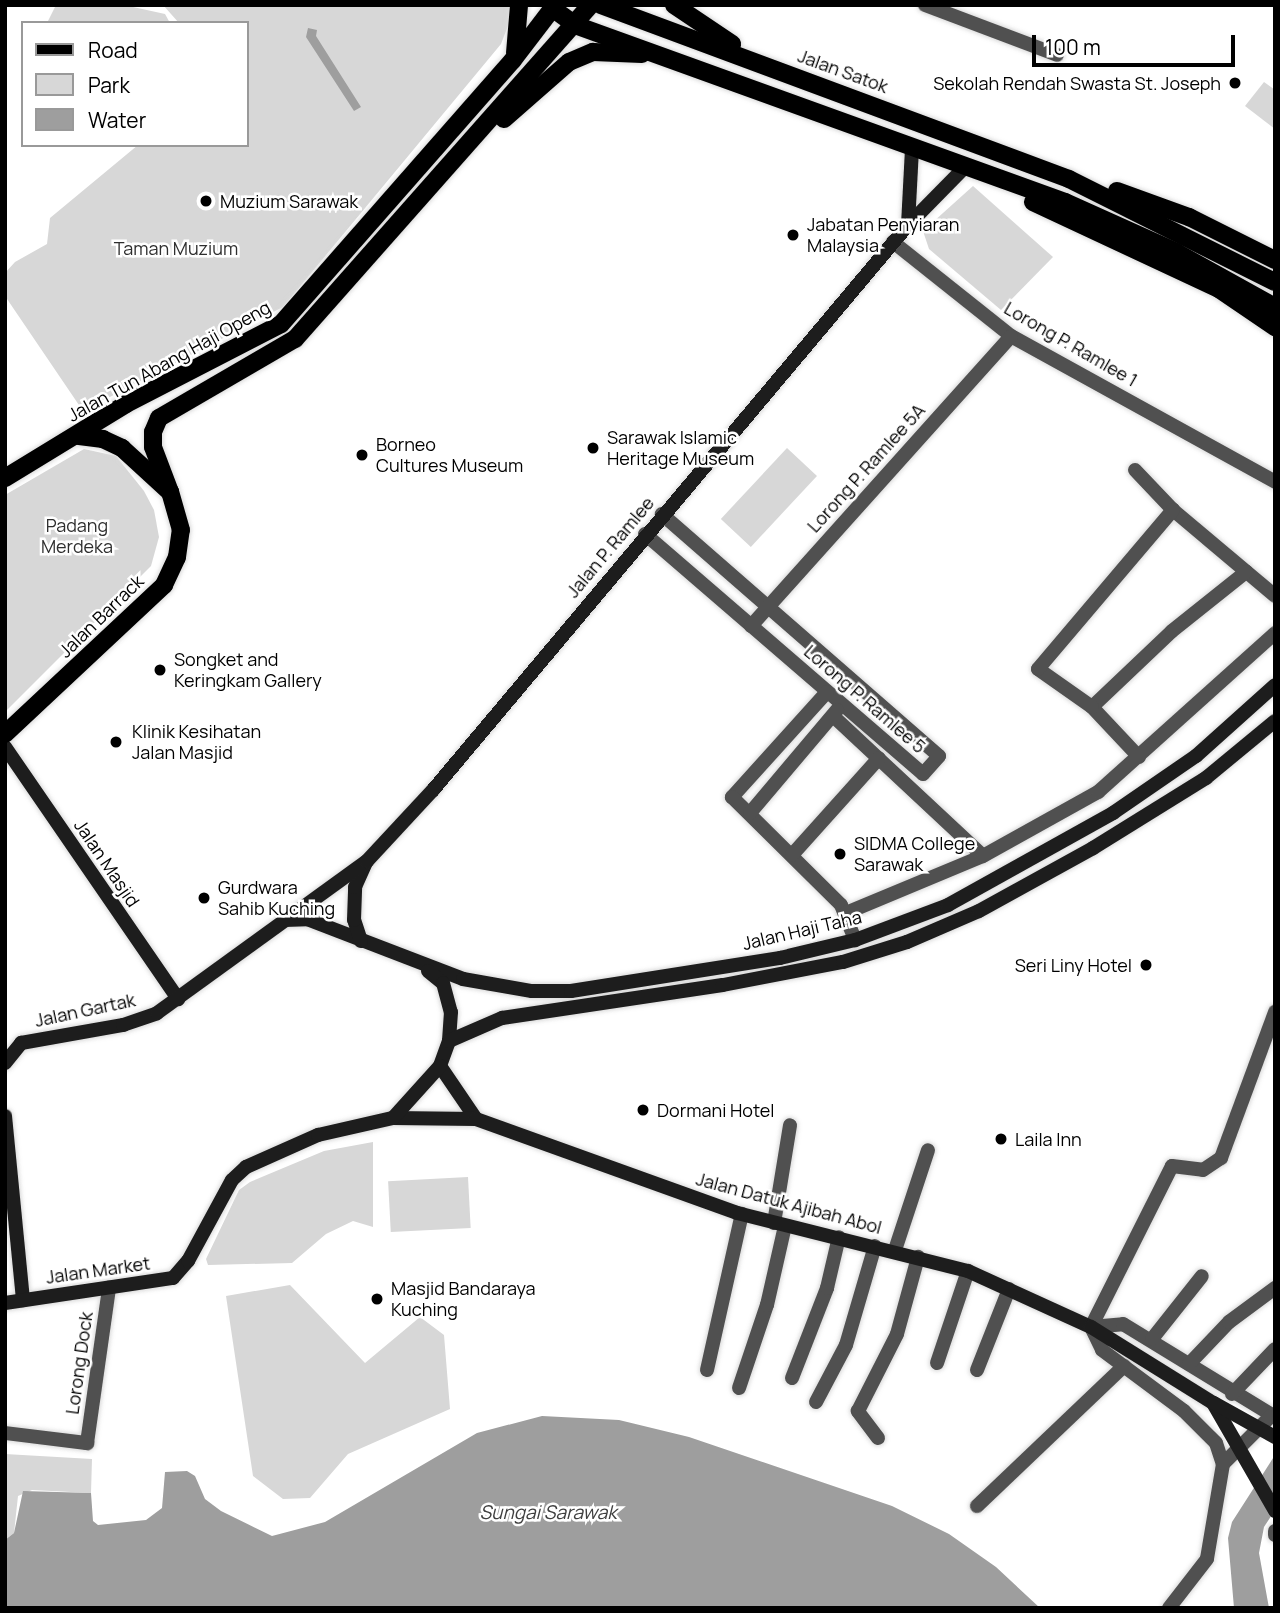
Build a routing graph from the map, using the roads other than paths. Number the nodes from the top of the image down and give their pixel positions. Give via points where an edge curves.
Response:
1 (519, 5) edge
2 (591, 5) edge
3 (601, 5) edge
4 (674, 5) edge
5 (925, 5) edge
6 (552, 6) edge
7 (575, 25) junction
8 (1058, 55) dead end
9 (666, 57) junction
10 (513, 60) junction
11 (770, 66) junction
12 (912, 148) junction
13 (939, 158) junction
14 (454, 163) junction
15 (962, 170) junction
16 (1069, 179) junction
17 (908, 225) junction
18 (893, 242) junction
19 (1275, 260) edge
20 (1275, 282) edge
21 (1275, 307) edge
22 (1275, 327) edge
23 (1011, 336) junction
24 (77, 436) junction
25 (1135, 470) dead end
26 (5, 478) edge
27 (1275, 482) edge
28 (170, 492) junction
29 (1173, 510) junction
30 (662, 514) junction
31 (645, 534) junction
32 (1246, 572) junction
33 (1275, 596) edge
34 (768, 607) junction
35 (751, 626) junction
36 (1275, 633) edge
37 (1275, 685) edge
38 (827, 692) junction
39 (1092, 707) junction
40 (837, 710) junction
41 (1275, 721) edge
42 (5, 734) edge
43 (5, 747) edge
44 (1139, 757) junction
45 (879, 758) junction
46 (750, 813) junction
47 (792, 855) junction
48 (983, 856) junction
49 (367, 861) junction
50 (846, 913) junction
51 (279, 921) junction
52 (855, 940) junction
53 (361, 941) junction
54 (419, 964) junction
55 (178, 999) junction
56 (1275, 1012) edge
57 (449, 1041) junction
58 (5, 1042) edge
59 (21, 1043) junction
60 (5, 1063) edge
61 (440, 1066) junction
62 (5, 1116) edge
63 (393, 1118) junction
64 (476, 1119) junction
65 (790, 1125) dead end
66 (928, 1150) dead end
67 (742, 1214) junction
68 (780, 1225) junction
69 (839, 1237) junction
70 (875, 1246) junction
71 (895, 1250) junction
72 (918, 1257) junction
73 (968, 1271) junction
74 (1202, 1276) dead end
75 (109, 1288) junction
76 (1275, 1288) edge
77 (1009, 1289) junction
78 (23, 1300) junction
79 (5, 1303) edge
80 (1091, 1327) junction
81 (1152, 1339) junction
82 (1275, 1349) edge
83 (937, 1363) dead end
84 (1189, 1364) junction
85 (1124, 1366) junction
86 (708, 1370) dead end
87 (977, 1370) dead end
88 (792, 1378) dead end
89 (739, 1388) dead end
90 (1232, 1394) junction
91 (816, 1402) dead end
92 (1213, 1403) junction
93 (5, 1433) edge
94 (878, 1437) dead end
95 (1275, 1437) edge
96 (1223, 1464) junction
97 (977, 1506) dead end
98 (1275, 1511) edge
99 (1169, 1608) edge

1 - 10 main road via 522,18
2 - 7 main road
3 - 11 main road, Jalan Satok
4 - 11 main road
5 - 8 street
6 - 7 main road
6 - 10 main road, Jalan Tun Abang Haji Openg
7 - 9 main road
7 - 14 main road
9 - 12 main road
9 - 14 main road via 593,52 569,62
10 - 24 main road, Jalan Tun Abang Haji Openg via 281,324 126,404
11 - 16 main road, Jalan Satok
12 - 13 main road
12 - 17 main road
13 - 15 main road
13 - 21 main road via 1065,202 1176,252
14 - 28 main road via 295,339 159,418 153,447
15 - 17 main road, Jalan P. Ramlee
15 - 22 main road via 1185,272
16 - 19 main road, Jalan Satok via 1189,217
16 - 20 main road, Jalan Satok
17 - 18 main road, Jalan P. Ramlee
18 - 23 street, Lorong P. Ramlee 1
18 - 30 main road, Jalan P. Ramlee
23 - 27 street, Lorong P. Ramlee 1
23 - 34 street, Lorong P. Ramlee 5A
24 - 26 main road, Jalan Tun Abang Haji Openg
24 - 28 main road via 103,439 122,448
25 - 29 street
28 - 42 main road, Jalan Barrack via 181,530 177,557 163,585
29 - 32 street
29 - 39 street via 1038,668
30 - 31 main road, Jalan P. Ramlee
30 - 34 street, Lorong P. Ramlee 5
31 - 35 street, Lorong P. Ramlee 5
31 - 49 main road, Jalan P. Ramlee via 433,790
32 - 33 street
32 - 39 street via 1172,631
34 - 35 street, Lorong P. Ramlee 5A
34 - 40 street, Lorong P. Ramlee 5 via 939,756 923,774
35 - 38 street, Lorong P. Ramlee 5
36 - 44 street
37 - 52 main road, Jalan Haji Taha via 1195,757 1112,813 948,905
38 - 40 street, Lorong P. Ramlee 5
38 - 46 street via 732,797
39 - 44 street
40 - 45 street
40 - 46 street
41 - 57 main road, Jalan Haji Taha via 1206,778 1093,848 979,911 907,942 843,962 723,985 502,1018
43 - 55 main road, Jalan Masjid
44 - 48 street via 1098,792
45 - 47 street
45 - 48 street
46 - 47 street
47 - 50 street
48 - 50 street
49 - 51 main road, Jalan P. Ramlee
49 - 53 main road, Jalan P. Ramlee via 355,887 354,920
50 - 52 street
51 - 53 main road, Jalan Haji Taha via 307,919
51 - 55 main road, Jalan P. Ramlee
52 - 54 main road, Jalan Haji Taha via 780,958 571,991 532,991 475,982
53 - 54 main road, Jalan Haji Taha
54 - 57 main road via 443,983 452,1012
55 - 59 main road, Jalan Gartak via 122,1025
56 - 80 street via 1221,1158 1202,1170 1172,1167
57 - 61 main road
58 - 59 main road
59 - 60 main road, Jalan Gartak
61 - 63 main road
61 - 64 main road
62 - 78 main road
63 - 64 main road, Jalan Datuk Ajibah Abol
63 - 75 main road, Jalan Market via 318,1135 246,1167 232,1180 188,1261 173,1278
64 - 67 main road, Jalan Datuk Ajibah Abol
65 - 68 street
66 - 71 street
67 - 68 main road, Jalan Datuk Ajibah Abol
67 - 86 street
68 - 69 main road, Jalan Datuk Ajibah Abol
68 - 89 street via 767,1305
69 - 70 main road, Jalan Datuk Ajibah Abol
69 - 88 street via 827,1288
70 - 71 main road, Jalan Datuk Ajibah Abol
70 - 91 street via 846,1345
71 - 72 main road, Jalan Datuk Ajibah Abol
72 - 73 main road, Jalan Datuk Ajibah Abol
72 - 94 street via 897,1334 858,1411
73 - 77 main road, Jalan Datuk Ajibah Abol
73 - 83 street
74 - 81 street
75 - 78 main road, Jalan Market
75 - 93 street, Lorong Dock via 87,1443
76 - 84 street via 1229,1322
77 - 80 main road, Jalan Datuk Ajibah Abol
77 - 87 street
78 - 79 main road, Jalan Market
80 - 81 street via 1123,1324
80 - 85 street via 1102,1350
80 - 92 main road, Jalan Datuk Ajibah Abol
81 - 84 street
82 - 90 street
84 - 90 street
85 - 96 street via 1184,1411 1216,1443
85 - 97 street
90 - 96 street via 1272,1415
92 - 95 main road, Jalan Datuk Ajibah Abol, bridge
92 - 98 main road, bridge
96 - 99 street via 1207,1559

